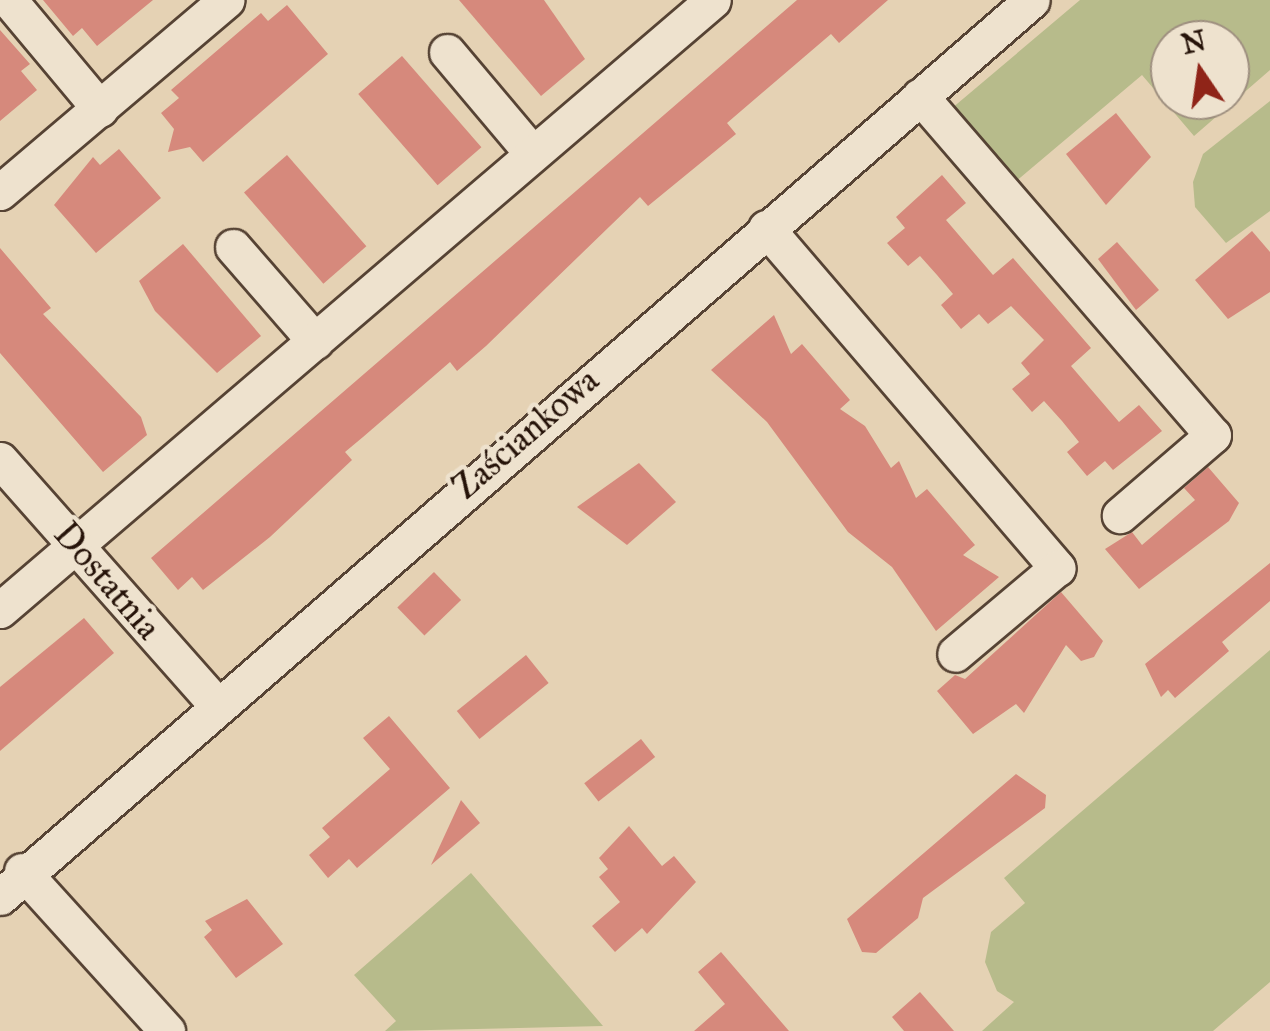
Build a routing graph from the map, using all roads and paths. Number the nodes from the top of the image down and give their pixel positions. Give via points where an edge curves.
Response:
1 (9, 0) edge
2 (226, 0) edge
3 (712, 0) edge
4 (1032, 0) edge
5 (447, 52) dead end
6 (920, 96) junction
7 (100, 110) junction
8 (532, 153) junction
9 (0, 192) edge
10 (766, 228) junction
11 (233, 247) dead end
12 (315, 341) junction
13 (0, 460) edge
14 (1120, 515) dead end
15 (75, 545) junction
16 (0, 610) edge
17 (955, 654) dead end
18 (214, 702) junction
19 (11, 884) edge
20 (166, 1031) edge

1 - 7 street
2 - 7 street
3 - 8 street
4 - 6 street, Zaściankowa
5 - 8 street
6 - 10 street, Zaściankowa
6 - 14 street via 1212,435
7 - 9 street
8 - 12 street
10 - 17 street via 1057,568
10 - 18 street, Zaściankowa
11 - 12 street
12 - 15 street
13 - 15 street, Dostatnia
15 - 16 street
15 - 18 street, Dostatnia
18 - 19 street, Zaściankowa
19 - 20 street

